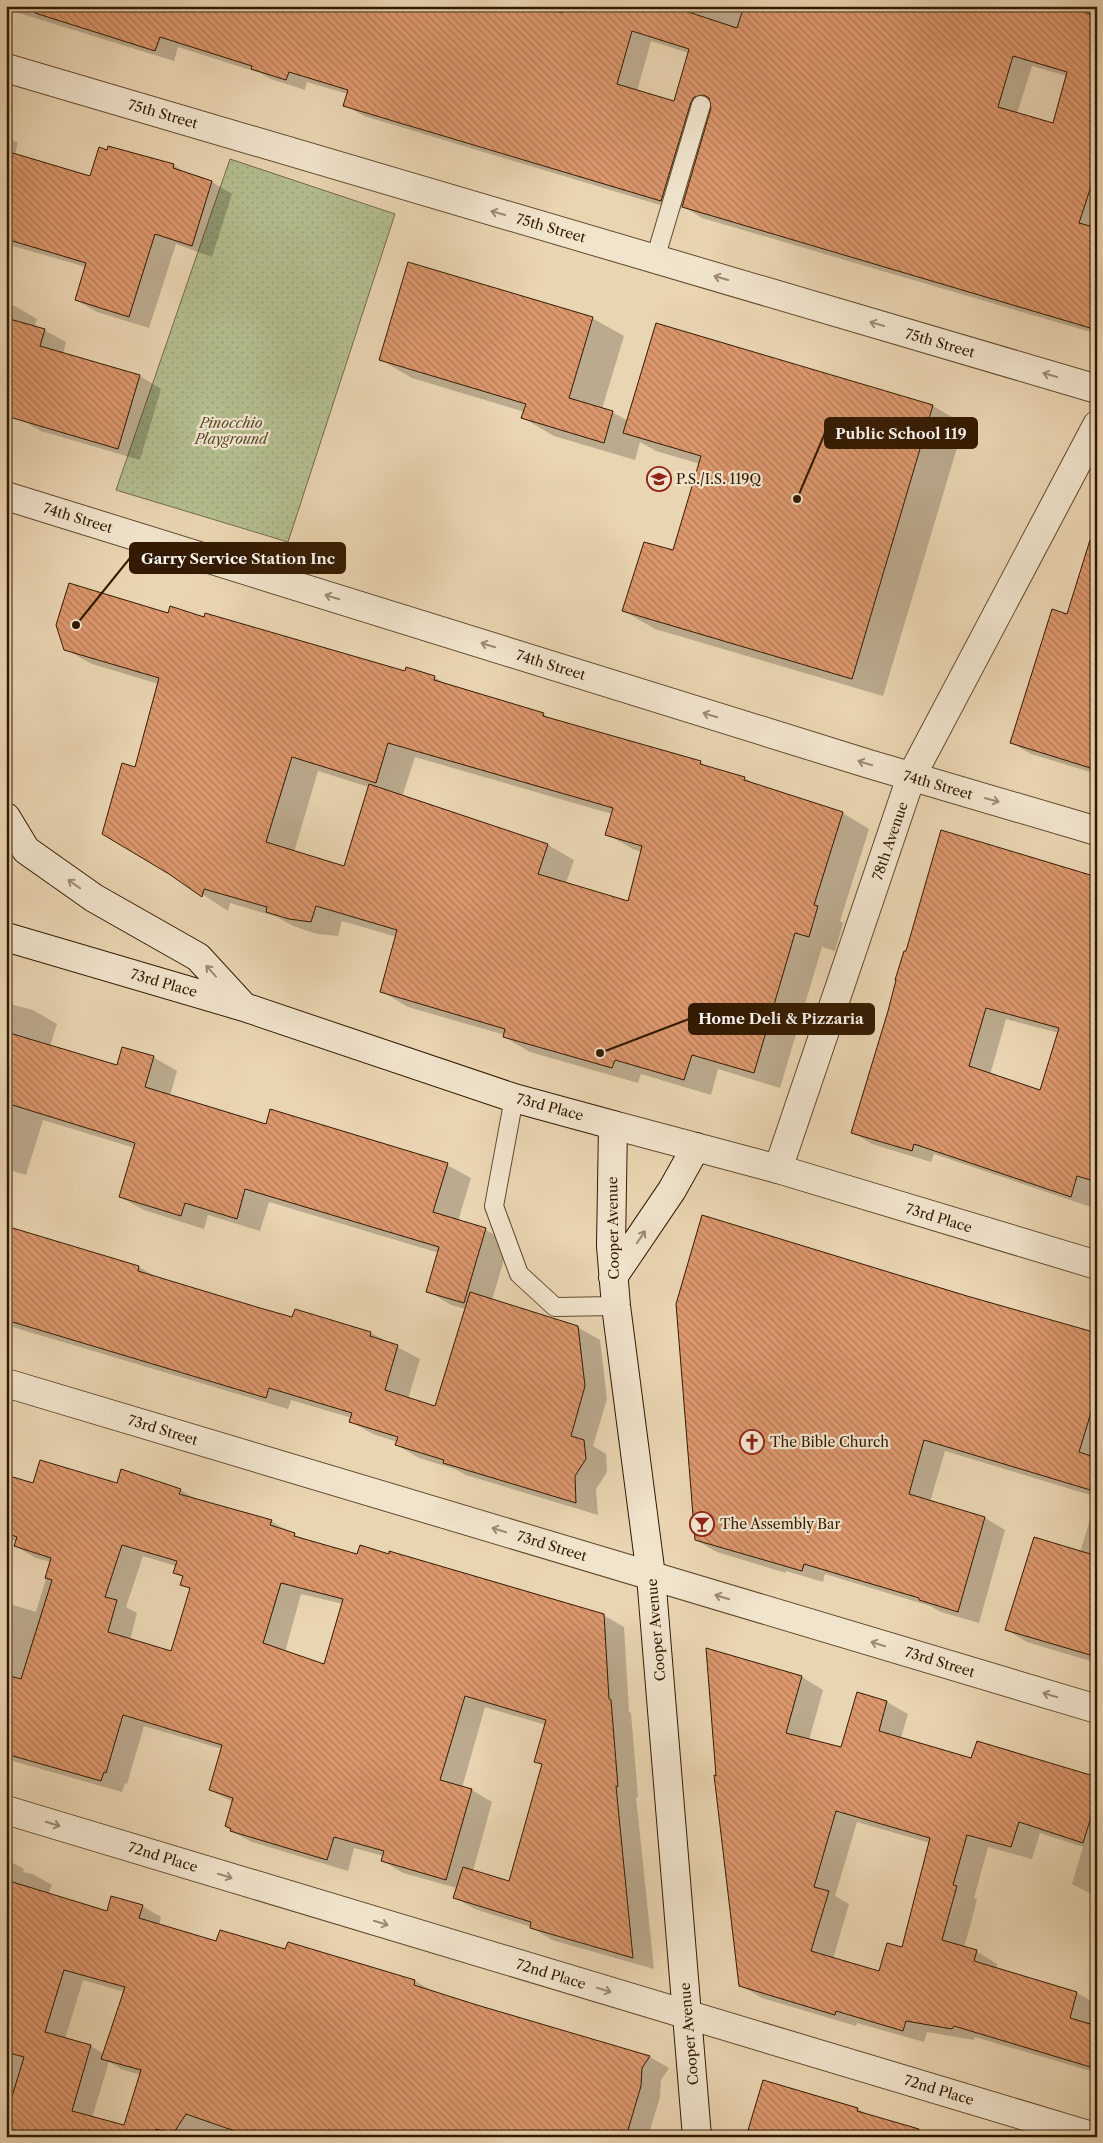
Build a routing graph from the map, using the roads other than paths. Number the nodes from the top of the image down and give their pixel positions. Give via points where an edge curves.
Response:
1 (6, 68) edge
2 (700, 105) dead end
3 (655, 259) junction
4 (1097, 388) edge
5 (1097, 425) edge
6 (6, 496) edge
7 (911, 777) junction
8 (6, 817) edge
9 (1097, 831) edge
10 (6, 937) edge
11 (244, 1007) junction
12 (514, 1098) junction
13 (613, 1124) junction
14 (696, 1147) junction
15 (778, 1169) junction
16 (1097, 1265) edge
17 (613, 1277) junction
18 (616, 1306) junction
19 (6, 1383) edge
20 (651, 1576) junction
21 (1097, 1709) edge
22 (6, 1810) edge
23 (688, 2015) junction
24 (697, 2137) edge
25 (1095, 2137) edge

3 -> 1 street, 75th Street
2 - 3 lane
4 -> 3 street, 75th Street
5 - 7 street, 78th Avenue
7 -> 6 street, 74th Street
7 -> 9 street, 74th Street
7 - 15 street, 78th Avenue
11 -> 8 street via 198,957 94,898 26,850
10 - 11 street, 73rd Place
11 - 12 street, 73rd Place
12 - 13 street, 73rd Place
12 - 18 lane via 494,1206 519,1274 555,1307
13 - 14 street, 73rd Place
13 - 17 street, Cooper Avenue
14 - 15 street, 73rd Place
17 -> 14 street via 672,1190
15 - 16 street, 73rd Place
17 - 18 street, Cooper Avenue
18 - 20 street, Cooper Avenue
20 -> 19 street, 73rd Street
21 -> 20 street, 73rd Street
20 - 23 street, Cooper Avenue
22 -> 23 street, 72nd Place
23 - 24 street, Cooper Avenue
23 - 25 street, 72nd Place

